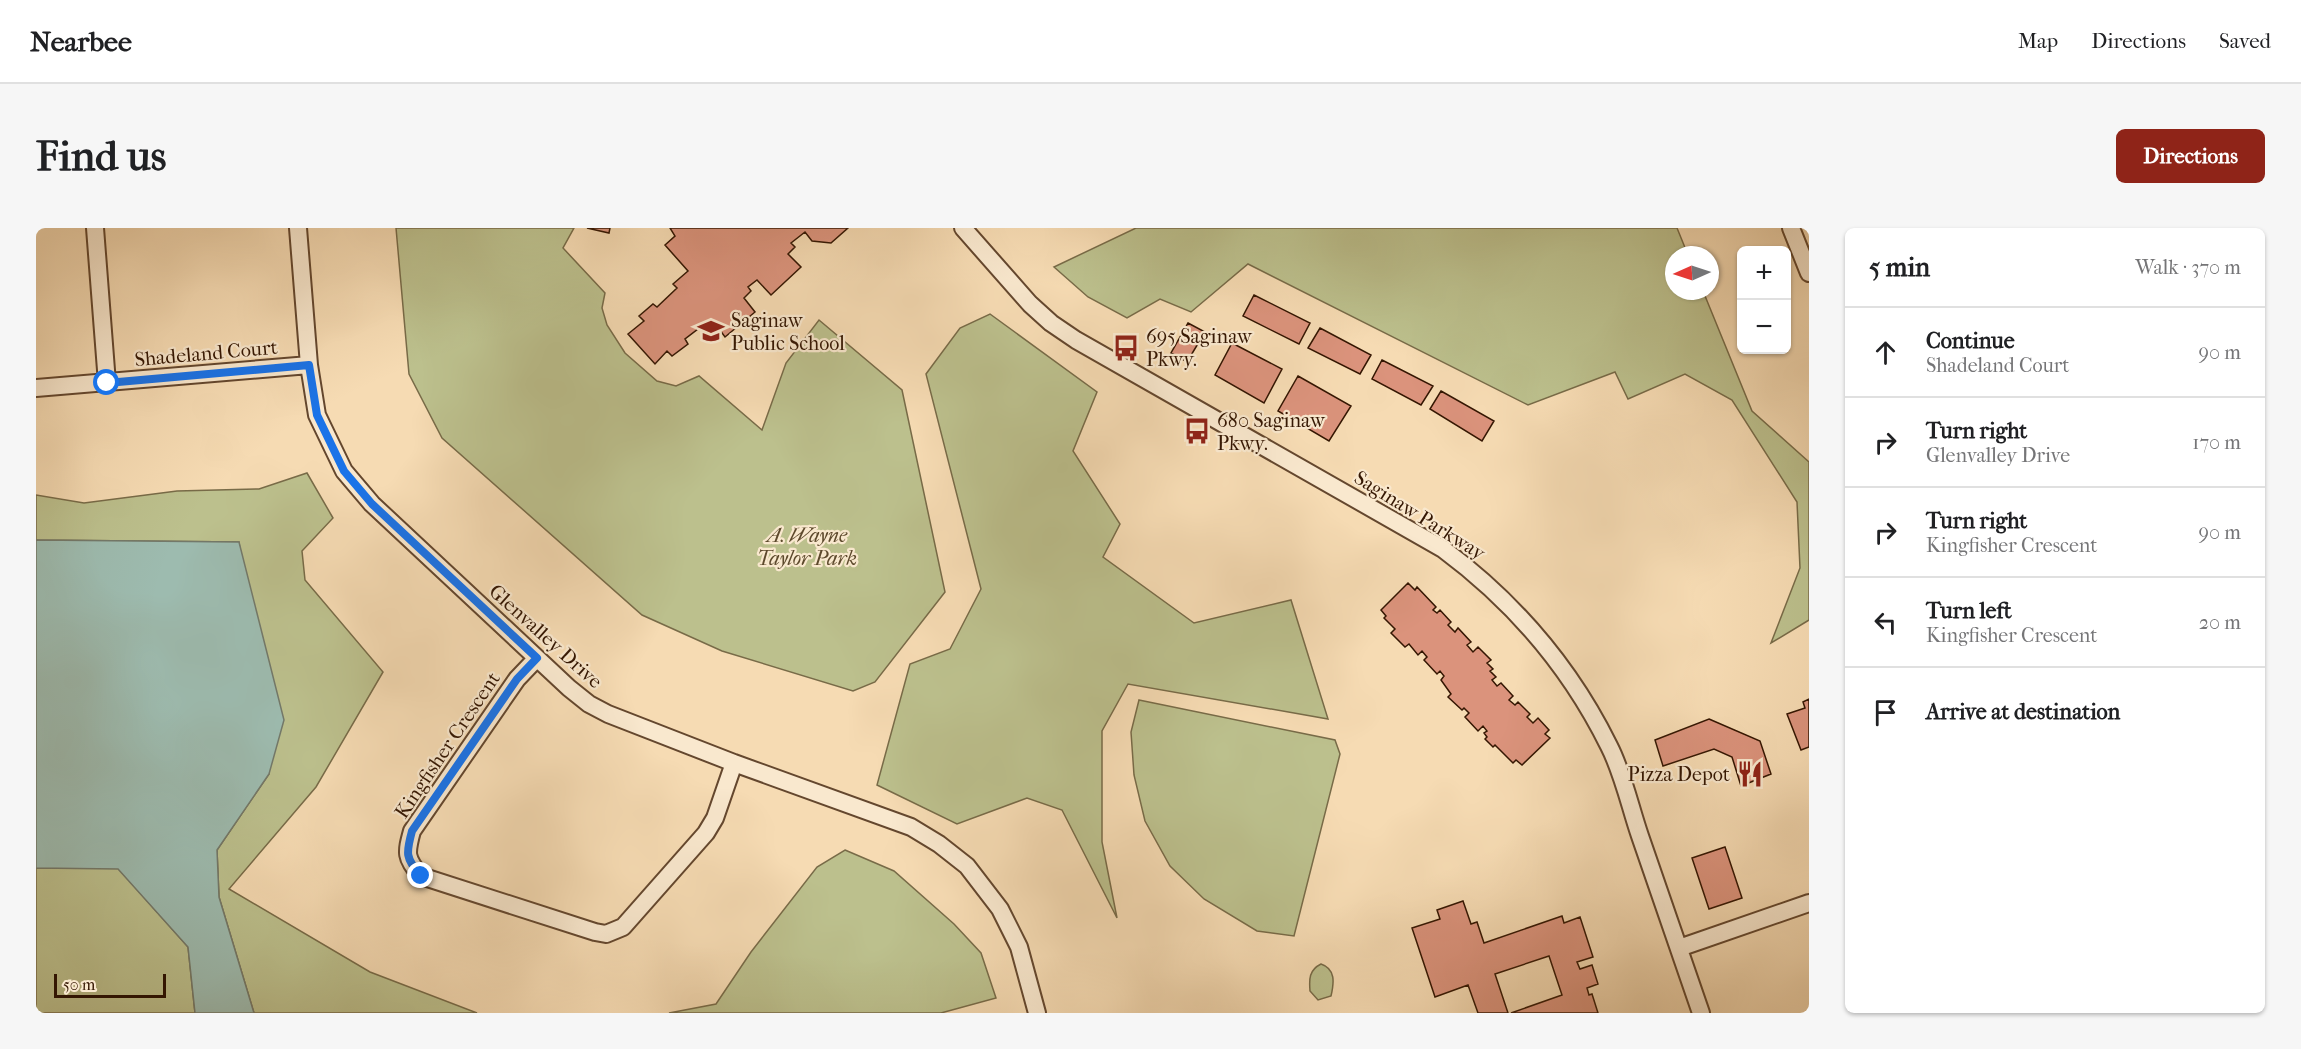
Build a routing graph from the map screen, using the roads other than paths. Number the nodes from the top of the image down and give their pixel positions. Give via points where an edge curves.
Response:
1 (95, 228) edge
2 (298, 228) edge
3 (963, 228) edge
4 (1791, 228) edge
5 (1809, 273) edge
6 (309, 365) junction
7 (107, 383) junction
8 (36, 388) edge
9 (537, 658) junction
10 (734, 763) junction
11 (1809, 903) edge
12 (1679, 948) junction
13 (1037, 1013) edge
14 (1701, 1013) edge

1 - 7 street
2 - 6 street, Glenvalley Drive
3 - 12 street, Saginaw Parkway via 1051,323 1443,549 1481,578 1522,618 1577,688 1610,747
4 - 5 street
6 - 7 street, Shadeland Court
6 - 9 street, Glenvalley Drive via 317,415 344,471 372,504
7 - 8 street, Shadeland Court
9 - 10 street, Glenvalley Drive via 589,704
9 - 10 street, Kingfisher Crescent via 517,679 412,831 408,857 421,876 595,932 615,932 706,833 716,818
10 - 13 street, Glenvalley Drive via 911,828 967,866 1000,909 1014,938
11 - 12 street
12 - 14 street, Saginaw Parkway

